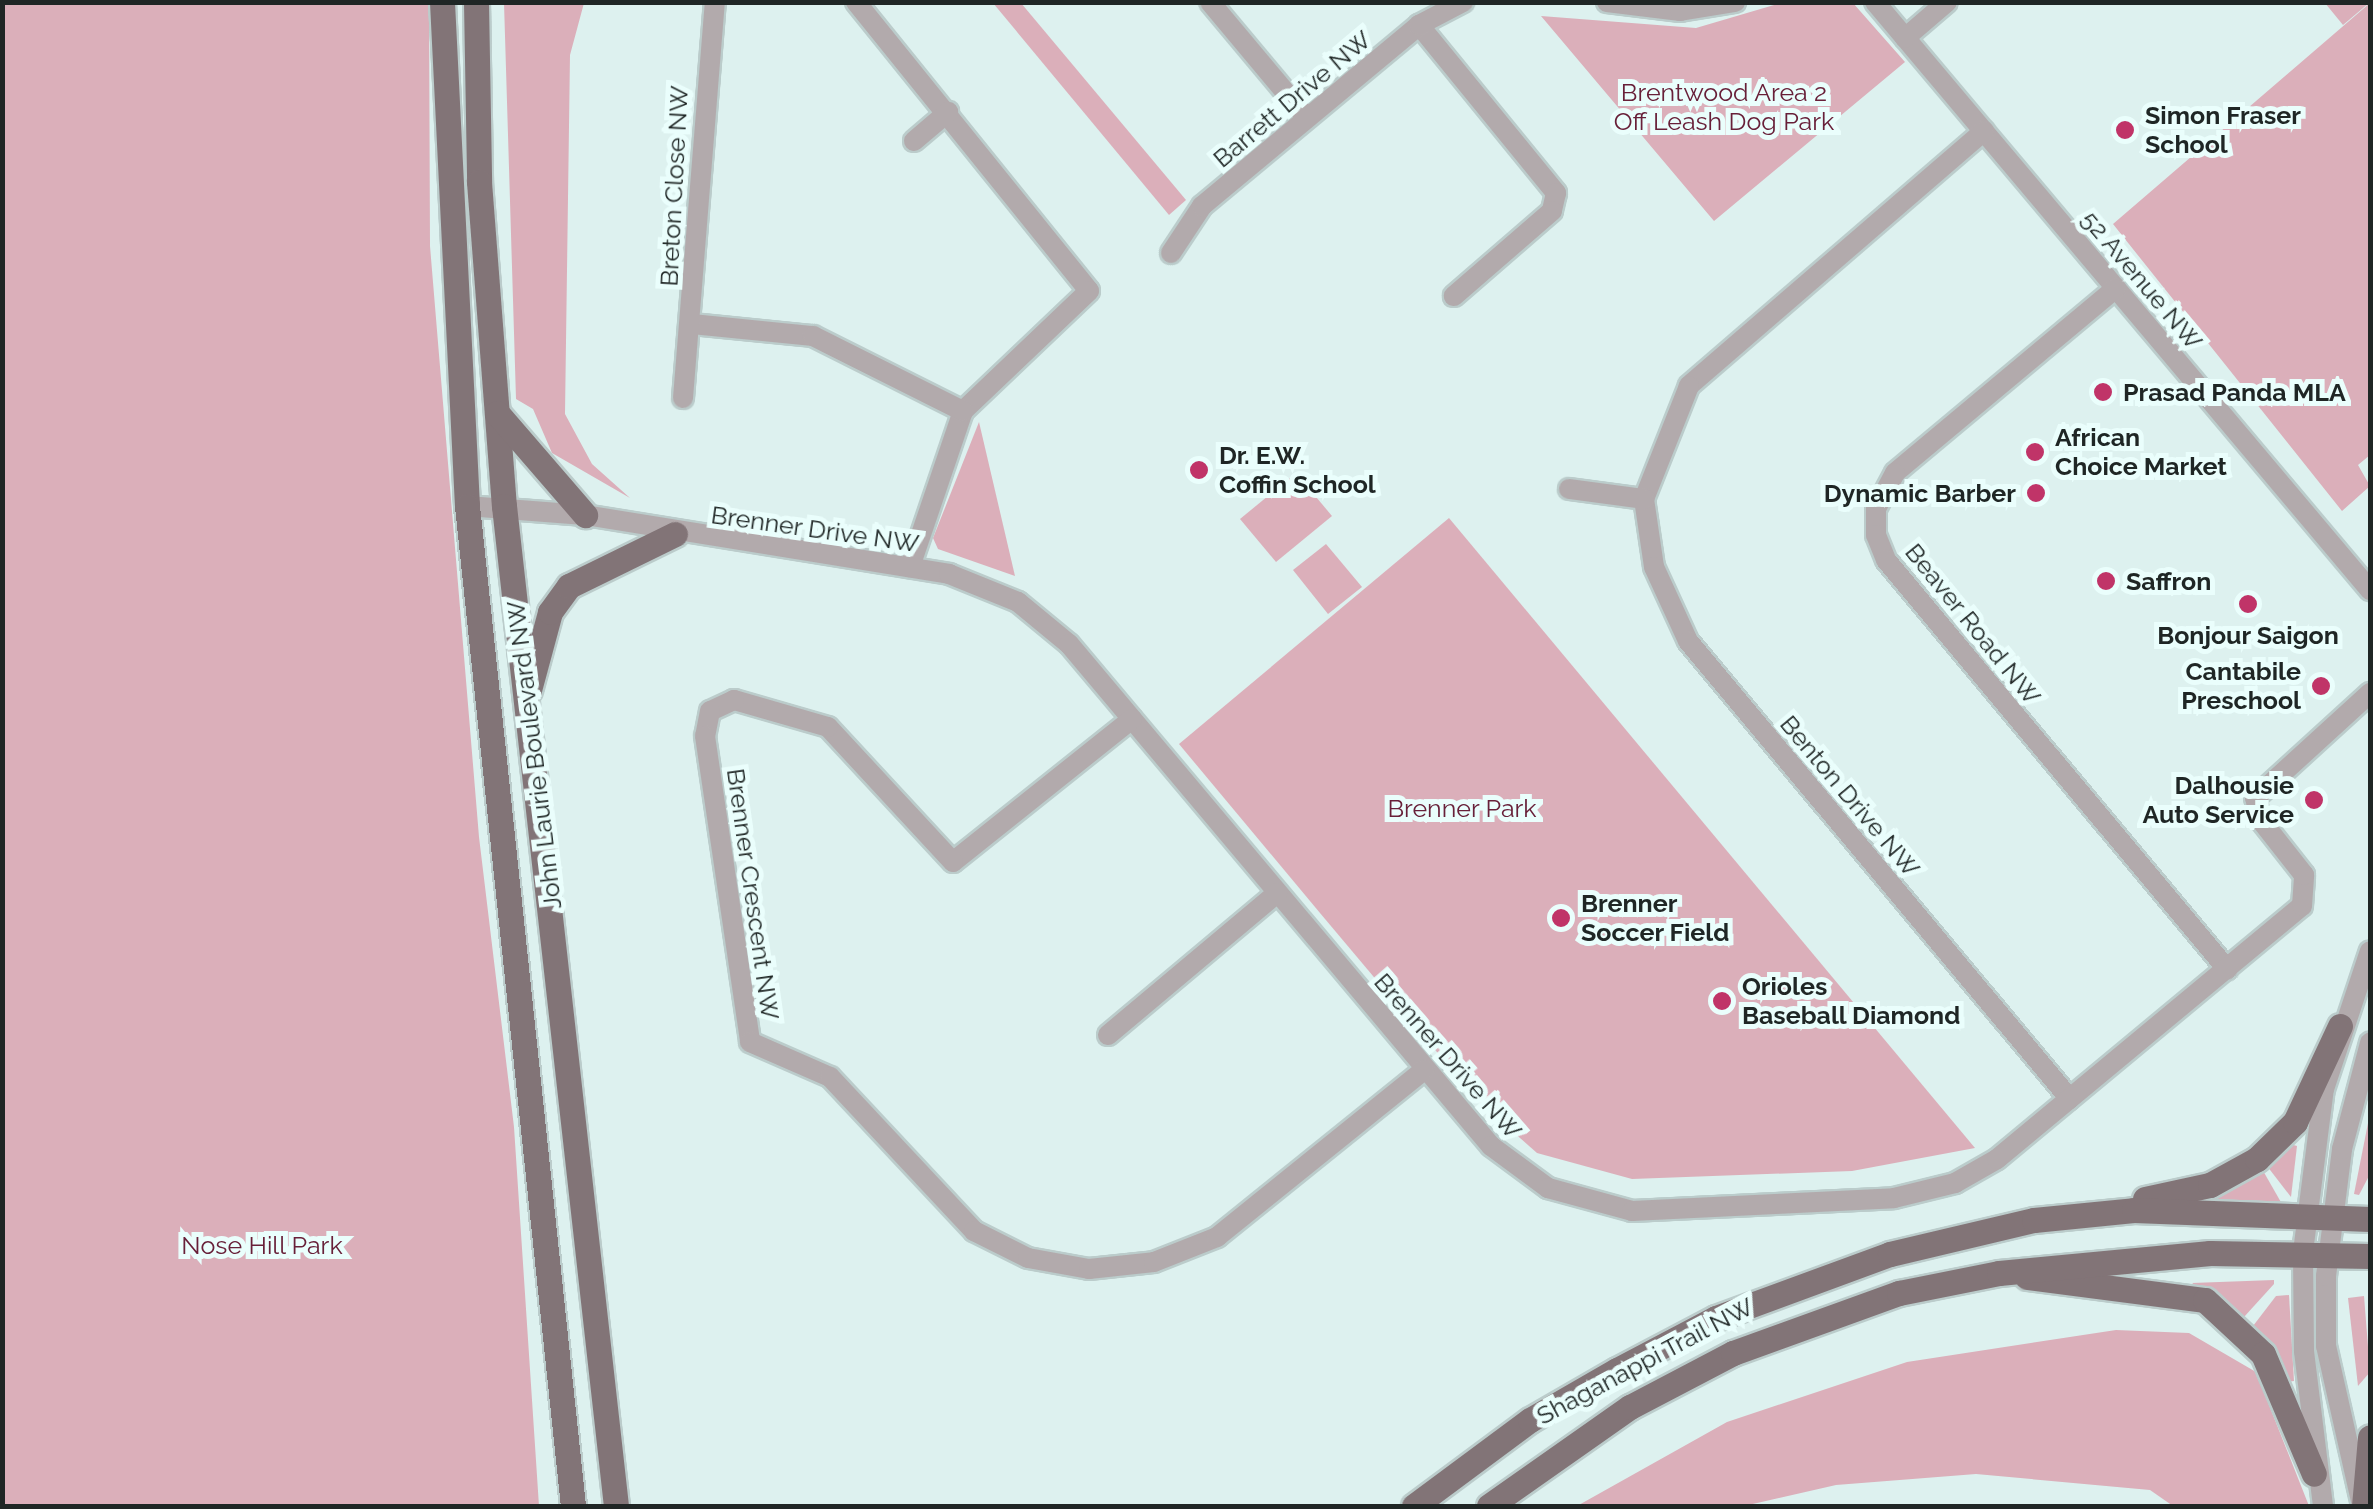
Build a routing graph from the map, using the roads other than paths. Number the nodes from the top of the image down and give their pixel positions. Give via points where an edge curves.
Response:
1 (442, 2) edge
2 (476, 2) edge
3 (715, 2) edge
4 (856, 2) edge
5 (1210, 2) edge
6 (1463, 2) edge
7 (1607, 2) edge
8 (1734, 2) edge
9 (1875, 2) edge
10 (1947, 2) edge
11 (1419, 25) junction
12 (1905, 38) junction
13 (948, 112) junction
14 (1308, 118) junction
15 (1984, 131) junction
16 (914, 141) dead end
17 (1171, 252) dead end
18 (2116, 288) junction
19 (1454, 296) dead end
20 (692, 324) junction
21 (684, 398) dead end
22 (963, 410) junction
23 (496, 412) junction
24 (1569, 489) dead end
25 (1644, 499) junction
26 (467, 506) junction
27 (504, 506) junction
28 (585, 515) junction
29 (676, 534) junction
30 (910, 567) junction
31 (2370, 590) edge
32 (2370, 693) edge
33 (527, 694) junction
34 (1132, 719) junction
35 (1277, 893) junction
36 (2370, 952) edge
37 (2227, 969) junction
38 (2340, 1026) junction
39 (1108, 1035) dead end
40 (2370, 1043) edge
41 (1424, 1070) junction
42 (2070, 1099) junction
43 (2306, 1215) junction
44 (2066, 1216) junction
45 (2333, 1217) junction
46 (2370, 1220) edge
47 (2303, 1252) junction
48 (2329, 1253) junction
49 (2370, 1256) edge
50 (2008, 1272) junction
51 (560, 1402) junction
52 (2370, 1437) edge
53 (2314, 1474) junction
54 (616, 1505) edge
55 (562, 1506) edge
56 (573, 1506) edge
57 (1414, 1506) edge
58 (1489, 1506) edge
59 (2323, 1506) edge
60 (2364, 1506) edge

1 - 26 main road, John Laurie Boulevard NW
2 - 23 main road, John Laurie Boulevard NW
3 - 20 street, Breton Close NW
4 - 13 street
5 - 14 street
6 - 11 street, Barrett Drive NW
7 - 8 street via 1680,11
9 - 12 street, 52 Avenue NW
10 - 12 street
11 - 14 street, Barrett Drive NW
11 - 19 street via 1556,192 1552,211
12 - 15 street, 52 Avenue NW
13 - 16 street
13 - 22 street via 1089,292
14 - 17 street, Barrett Drive NW via 1202,206
15 - 18 street, 52 Avenue NW
15 - 25 street via 1689,386
18 - 31 street, 52 Avenue NW
18 - 37 street, Beaver Road NW via 1895,473 1876,508 1876,535 1886,560
20 - 21 street
20 - 22 street, Breton Close NW via 813,336
22 - 30 street
23 - 27 main road, John Laurie Boulevard NW
23 - 28 main road
24 - 25 street
25 - 42 street, Benton Drive NW via 1654,567 1688,640
26 - 27 street, Brenner Drive NW
26 - 51 main road, John Laurie Boulevard NW
27 - 28 street, Brenner Drive NW
27 - 33 main road, John Laurie Boulevard NW
28 - 29 street, Brenner Drive NW
29 - 30 street, Brenner Drive NW
29 - 33 main road via 569,586 550,612
30 - 34 street, Brenner Drive NW via 977,582 1029,609
32 - 37 street, Brenner Drive NW via 2258,789 2260,819 2308,892
33 - 54 main road, John Laurie Boulevard NW
34 - 35 street, Brenner Drive NW
34 - 41 street, Brenner Crescent NW via 952,862 828,727 734,700 710,711 705,736 750,1042 830,1077 974,1232 1028,1258 1114,1270 1217,1237
35 - 39 street
35 - 41 street, Brenner Drive NW
36 - 38 street
37 - 42 street, Brenner Drive NW
38 - 43 street
38 - 44 main road via 2295,1122 2257,1160 2210,1185
40 - 45 street
41 - 42 street, Brenner Drive NW via 1528,1176 1593,1204 1652,1212 1928,1191 1997,1160
43 - 44 main road, Shaganappi Trail NW
43 - 45 main road, Shaganappi Trail NW
43 - 47 street
44 - 57 main road, Shaganappi Trail NW via 1890,1254 1716,1318 1530,1420
45 - 46 main road, Shaganappi Trail NW
45 - 48 street
47 - 48 main road, Shaganappi Trail NW
47 - 50 main road, Shaganappi Trail NW
47 - 53 street
48 - 49 main road, Shaganappi Trail NW
48 - 60 street via 2326,1346
50 - 53 main road via 2205,1300 2263,1354
50 - 58 main road, Shaganappi Trail NW via 1899,1294 1733,1354 1630,1407
51 - 55 main road
51 - 56 main road, John Laurie Boulevard NW
52 - 60 main road
53 - 59 street

